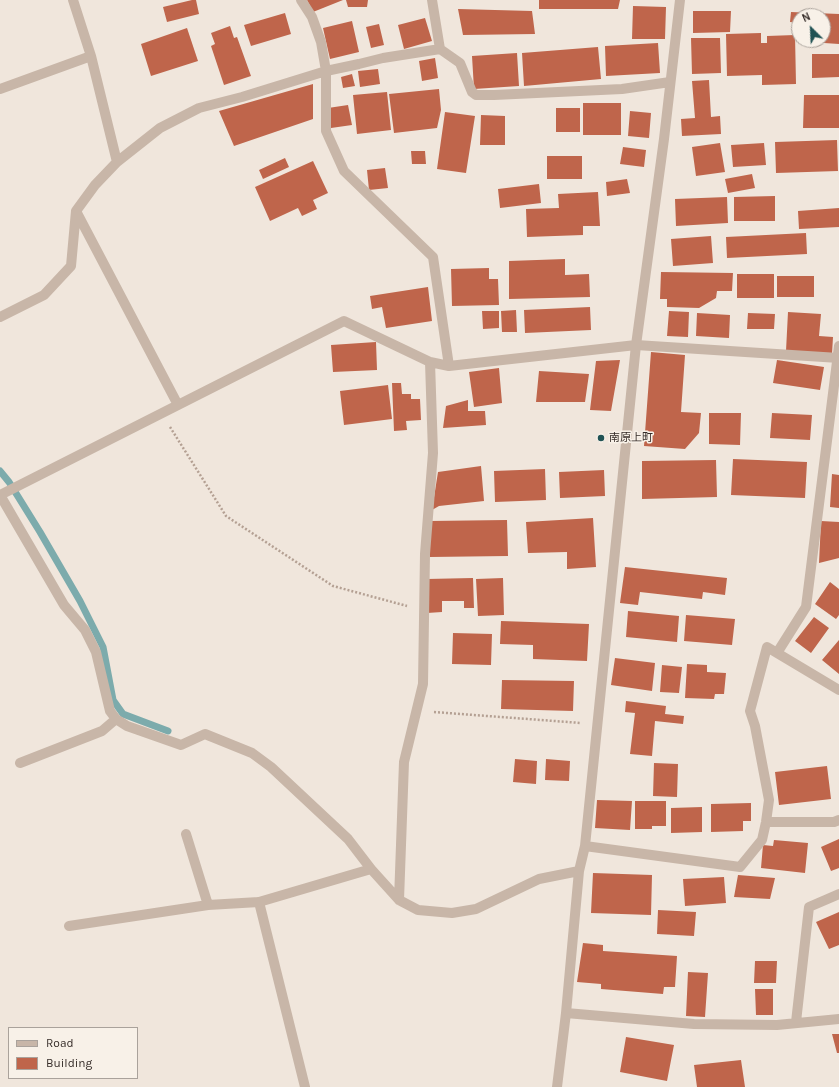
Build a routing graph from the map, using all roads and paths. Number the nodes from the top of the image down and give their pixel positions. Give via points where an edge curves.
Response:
1 (73, 0) edge
2 (301, 0) edge
3 (432, 0) edge
4 (680, 0) edge
5 (440, 49) junction
6 (92, 56) junction
7 (326, 71) junction
8 (670, 82) junction
9 (0, 89) edge
10 (117, 162) junction
11 (76, 211) junction
12 (0, 317) edge
13 (636, 345) junction
14 (839, 346) edge
15 (838, 357) edge
16 (430, 362) junction
17 (449, 366) junction
18 (178, 405) junction
19 (161, 413) junction
20 (2, 494) edge
21 (424, 611) junction
22 (777, 653) junction
23 (839, 690) edge
24 (417, 711) junction
25 (116, 719) junction
26 (597, 724) junction
27 (20, 764) dead end
28 (839, 820) edge
29 (766, 822) junction
30 (186, 834) dead end
31 (585, 846) junction
32 (371, 869) junction
33 (579, 871) junction
34 (839, 894) edge
35 (399, 900) junction
36 (259, 902) junction
37 (208, 905) junction
38 (69, 926) dead end
39 (566, 1013) junction
40 (839, 1019) edge
41 (796, 1022) junction
42 (305, 1087) edge
43 (557, 1087) edge

1 - 6 street
2 - 7 street via 312,17 321,42
3 - 5 street
4 - 8 street
5 - 7 street
5 - 8 street via 460,63 472,92 476,95 622,89
6 - 9 street
6 - 10 street
7 - 10 street via 199,108 160,128
7 - 17 street via 326,131 344,171 433,257
8 - 13 street
10 - 11 street via 95,185
11 - 12 street via 71,266 44,295
11 - 18 street
13 - 15 street
13 - 17 street
13 - 26 street
14 - 15 street
15 - 22 street via 806,607
16 - 17 street
16 - 18 street via 344,321
16 - 21 street via 433,453 424,554
18 - 19 street
19 - 20 street
19 - 21 path via 226,516 332,586
20 - 25 street via 64,605 96,652 110,711
21 - 24 street via 423,684
22 - 23 street
22 - 29 street via 767,647 750,711 769,800
24 - 26 path
24 - 35 street via 404,762
25 - 27 street via 102,731
25 - 32 street via 127,726 181,745 204,734 252,753 271,767 348,839
26 - 31 street
28 - 29 street
29 - 31 street via 762,840 740,867
30 - 37 street
31 - 33 street
32 - 35 street
32 - 36 street
33 - 35 street via 540,879 476,909 452,913 418,910
33 - 39 street
34 - 41 street via 809,908
36 - 37 street
36 - 42 street
37 - 38 street
39 - 41 street via 694,1024 777,1025
39 - 43 street
40 - 41 street

